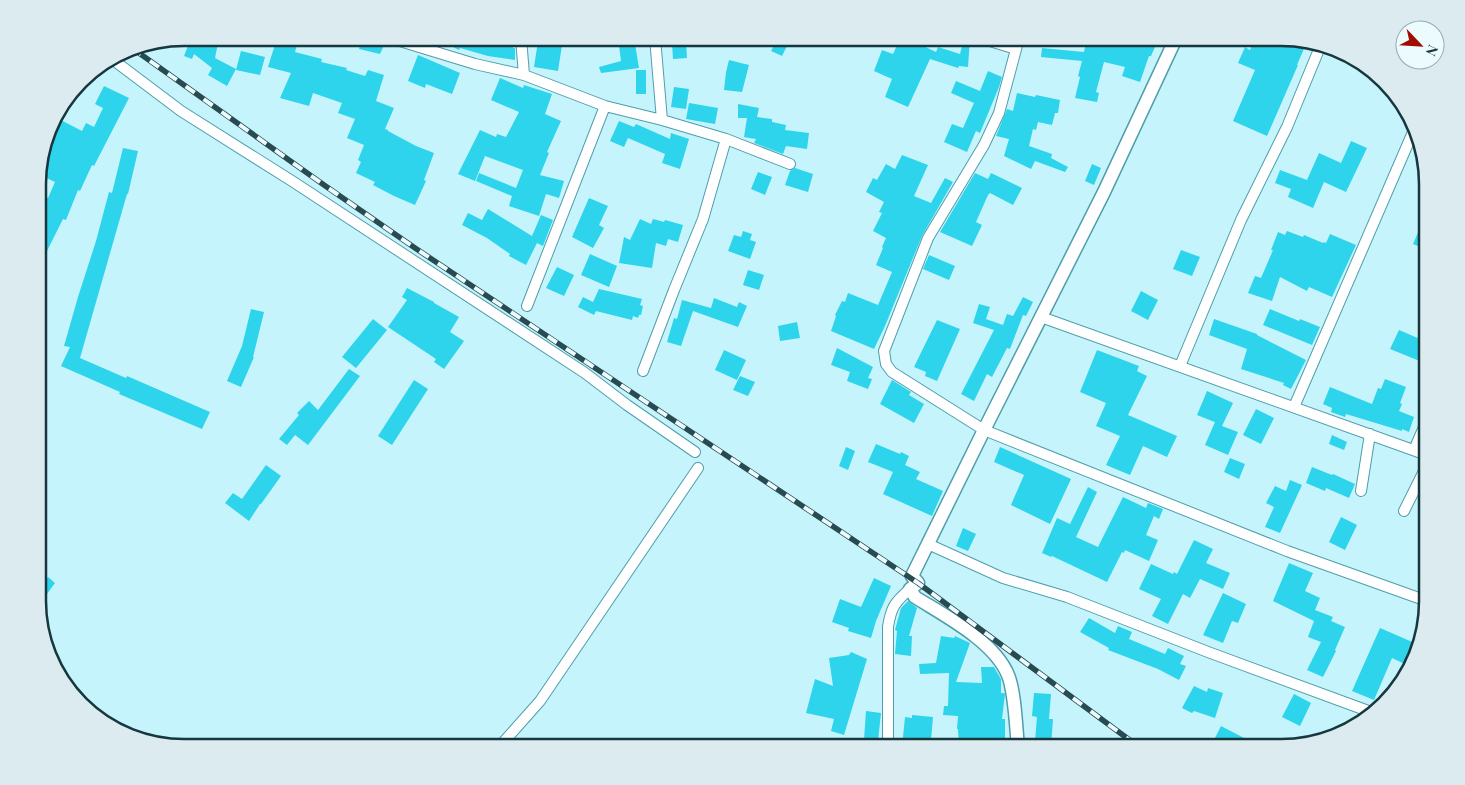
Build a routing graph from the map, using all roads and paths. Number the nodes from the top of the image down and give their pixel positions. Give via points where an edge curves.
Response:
1 (420, 46) edge
2 (522, 46) edge
3 (656, 46) edge
4 (1006, 46) edge
5 (1017, 46) edge
6 (1172, 46) edge
7 (1016, 49) junction
8 (1318, 52) edge
9 (118, 64) edge
10 (524, 76) junction
11 (605, 106) junction
12 (662, 120) junction
13 (1410, 138) edge
14 (726, 139) junction
15 (790, 164) dead end
16 (527, 306) dead end
17 (1041, 317) junction
18 (1180, 366) junction
19 (643, 371) dead end
20 (1294, 407) junction
21 (984, 430) junction
22 (1370, 434) junction
23 (1419, 438) edge
24 (1414, 450) junction
25 (695, 452) dead end
26 (1419, 452) edge
27 (698, 468) dead end
28 (1419, 481) edge
29 (1361, 491) dead end
30 (1404, 511) dead end
31 (928, 544) junction
32 (910, 589) junction
33 (1419, 598) edge
34 (1364, 710) edge
35 (888, 738) edge
36 (1017, 738) edge
37 (506, 739) edge

1 - 10 street
2 - 10 street
3 - 12 street
4 - 7 street
5 - 7 street
6 - 17 street
7 - 21 street via 999,113 984,145 928,238 884,351 886,364 892,372
8 - 18 street via 1287,127 1241,220
9 - 25 street via 181,111 569,362
10 - 11 street
11 - 12 street
11 - 16 street
12 - 14 street
13 - 20 street
14 - 15 street
14 - 19 street via 703,219
17 - 18 street
17 - 21 street
18 - 20 street
20 - 22 street
21 - 31 street
21 - 33 street via 1287,551
22 - 24 street
22 - 29 street
23 - 24 street
24 - 26 street
27 - 37 street via 540,701
28 - 30 street
31 - 32 street via 912,576 918,583
31 - 34 street via 1003,578 1067,597
32 - 35 street via 897,600 890,613
32 - 36 street via 915,597 971,632 995,655 1008,675

